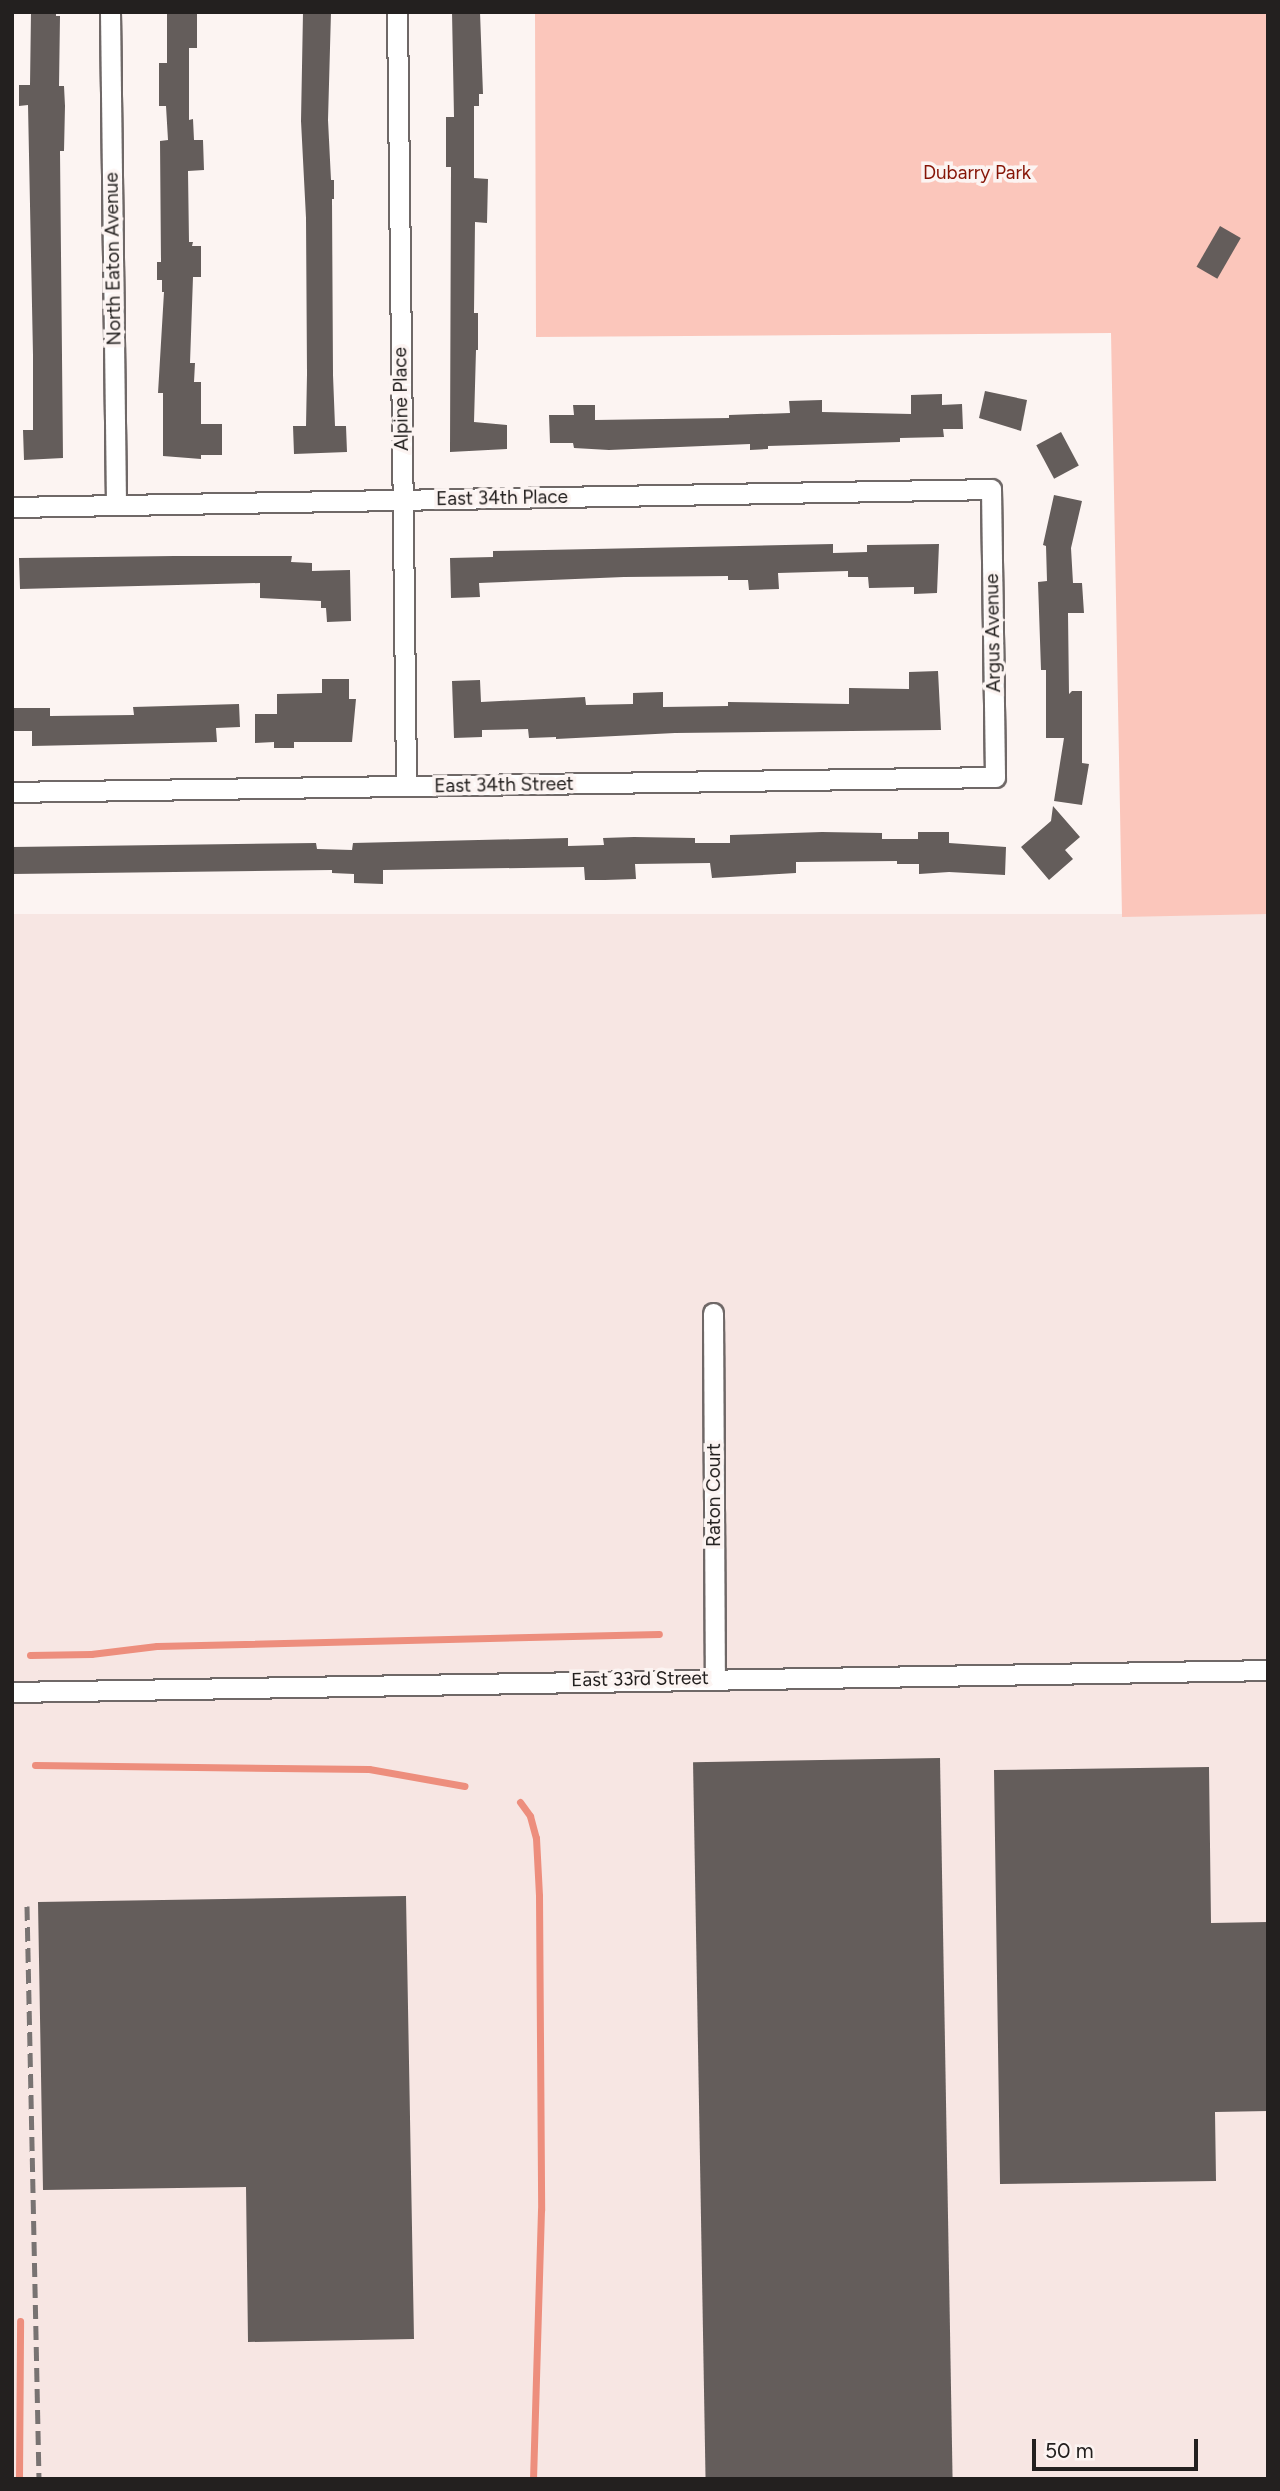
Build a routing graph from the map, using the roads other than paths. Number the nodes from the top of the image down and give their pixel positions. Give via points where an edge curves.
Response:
1 (110, 12) edge
2 (397, 12) edge
3 (992, 489) joint
4 (402, 500) junction
5 (116, 505) junction
6 (12, 507) edge
7 (995, 777) joint
8 (406, 786) junction
9 (12, 792) edge
10 (713, 1313) dead end
11 (1268, 1670) edge
12 (715, 1677) junction
13 (12, 1692) edge

1 - 5 street, North Eaton Avenue
2 - 4 street, Alpine Place
3 - 4 street, East 34th Place
3 - 7 street, Argus Avenue
4 - 5 street, East 34th Place
4 - 8 street, Alpine Place
5 - 6 street, East 34th Place
7 - 8 street, East 34th Street
8 - 9 street, East 34th Street
10 - 12 street, Raton Court
11 - 12 street, East 33rd Street
12 - 13 street, East 33rd Street

